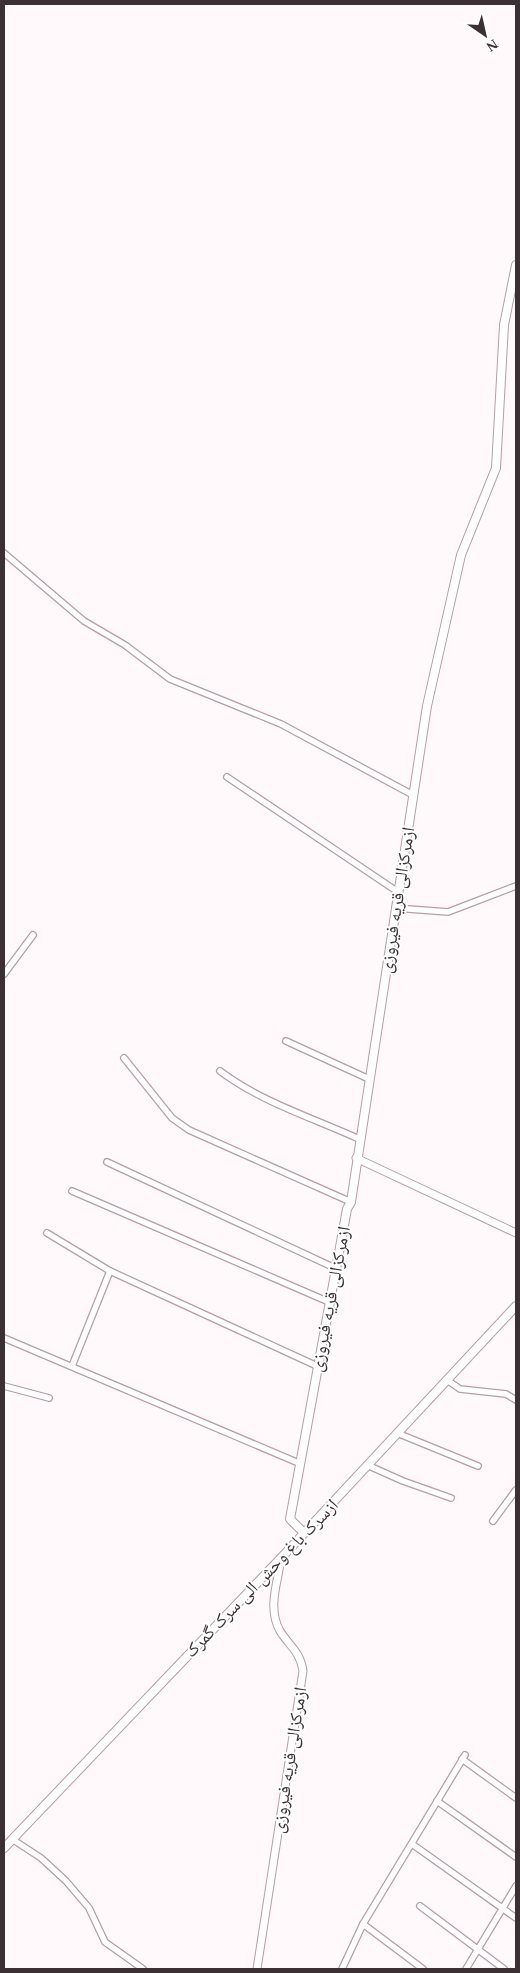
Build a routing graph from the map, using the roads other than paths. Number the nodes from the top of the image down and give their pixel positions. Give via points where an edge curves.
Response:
1 (516, 265) edge
2 (4, 553) edge
3 (227, 777) dead end
4 (413, 795) junction
5 (516, 886) edge
6 (398, 892) junction
7 (395, 908) junction
8 (33, 934) dead end
9 (4, 974) edge
10 (286, 1041) dead end
11 (124, 1058) dead end
12 (220, 1071) dead end
13 (368, 1079) junction
14 (359, 1139) junction
15 (356, 1158) junction
16 (107, 1162) dead end
17 (72, 1191) dead end
18 (351, 1202) junction
19 (48, 1233) dead end
20 (516, 1233) edge
21 (338, 1270) junction
22 (110, 1271) junction
23 (329, 1302) junction
24 (516, 1306) edge
25 (4, 1338) edge
26 (72, 1366) junction
27 (317, 1366) junction
28 (446, 1380) junction
29 (4, 1387) edge
30 (49, 1398) dead end
31 (516, 1400) edge
32 (397, 1433) junction
33 (301, 1464) junction
34 (367, 1466) junction
35 (478, 1466) dead end
36 (516, 1490) edge
37 (450, 1498) dead end
38 (493, 1521) dead end
39 (304, 1533) junction
40 (281, 1558) junction
41 (516, 1798) edge
42 (437, 1801) junction
43 (12, 1839) junction
44 (412, 1844) junction
45 (4, 1848) edge
46 (516, 1857) edge
47 (516, 1886) edge
48 (420, 1906) dead end
49 (503, 1908) junction
50 (516, 1918) edge
51 (363, 1924) junction
52 (478, 1949) junction
53 (143, 1969) edge
54 (258, 1969) edge
55 (342, 1969) edge
56 (423, 1969) edge
57 (466, 1969) edge
58 (504, 1969) edge

1 - 4 main road, ازمرکزالی قریه فیروزی via 504,325 496,468 461,554 427,706
2 - 4 street via 84,621 125,645 170,679 281,724
3 - 6 street
4 - 6 main road, ازمرکزالی قریه فیروزی
5 - 7 street via 448,912
6 - 7 main road, ازمرکزالی قریه فیروزی
7 - 13 main road, ازمرکزالی قریه فیروزی
8 - 9 street
10 - 13 street
11 - 18 street via 172,1118 189,1130
12 - 14 street via 258,1094
13 - 14 main road, ازمرکزالی قریه فیروزی
14 - 15 main road, ازمرکزالی قریه فیروزی
15 - 18 main road, ازمرکزالی قریه فیروزی
15 - 20 street
16 - 21 street
17 - 23 street
18 - 21 main road, ازمرکزالی قریه فیروزی via 347,1209
19 - 22 street
21 - 23 main road, ازمرکزالی قریه فیروزی
22 - 26 street
22 - 27 street
23 - 27 main road, ازمرکزالی قریه فیروزی
24 - 28 main road, ازسرک باغ وحش الی سرک گمرک
25 - 26 street
26 - 33 street
27 - 33 main road, ازمرکزالی قریه فیروزی
28 - 31 street via 460,1390 506,1394
28 - 32 main road, ازسرک باغ وحش الی سرک گمرک
29 - 30 street
32 - 34 main road, ازسرک باغ وحش الی سرک گمرک
32 - 35 street
33 - 39 main road, ازمرکزالی قریه فیروزی via 290,1520
34 - 37 street
34 - 39 main road, ازسرک باغ وحش الی سرک گمرک
36 - 38 street
39 - 40 main road, ازسرک باغ وحش الی سرک گمرک
40 - 43 main road, ازسرک باغ وحش الی سرک گمرک
40 - 54 street, ازمرکزالی قریه فیروزی via 273,1610 281,1632 301,1658 303,1671
41 - 42 street via 464,1757
42 - 44 street
42 - 46 street
43 - 45 main road, ازسرک باغ وحش الی سرک گمرک
43 - 53 street via 41,1858 66,1881 89,1908 105,1942
44 - 49 street
44 - 51 street
47 - 49 street
48 - 52 street
49 - 50 street
49 - 52 street
51 - 55 street
51 - 56 street
52 - 57 street
52 - 58 street

